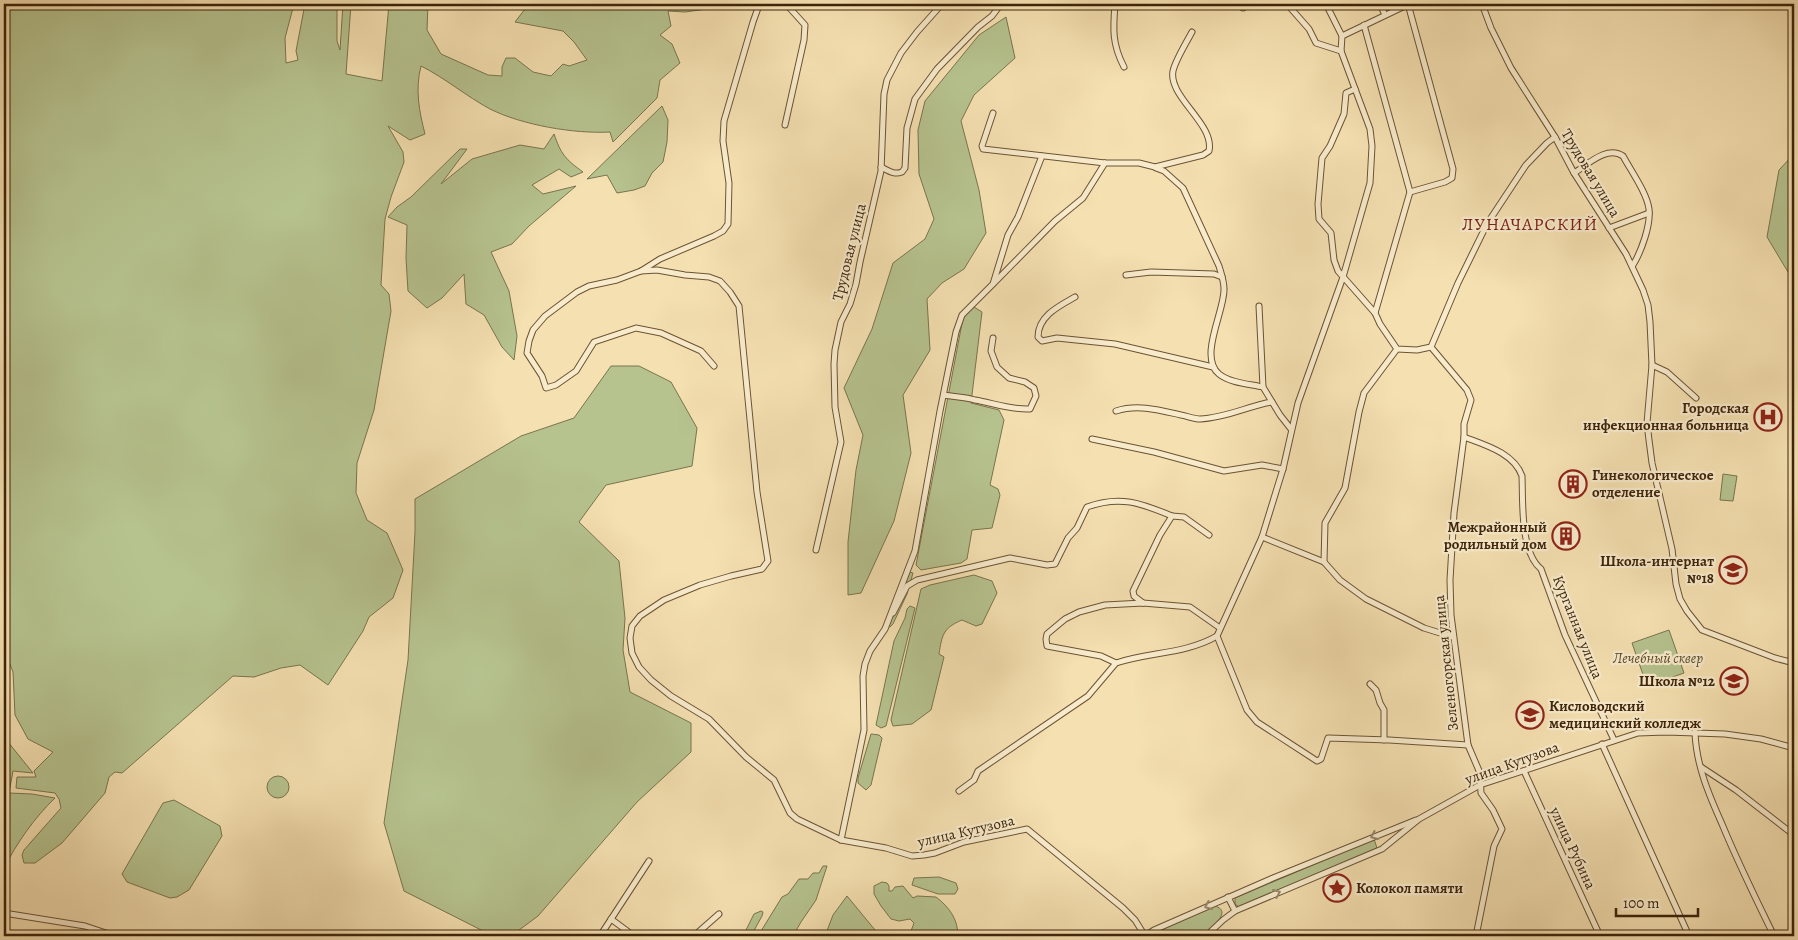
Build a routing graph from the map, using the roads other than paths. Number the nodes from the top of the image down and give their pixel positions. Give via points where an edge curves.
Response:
1 (763, 4) edge
2 (786, 4) edge
3 (942, 4) edge
4 (1115, 4) edge
5 (1287, 4) edge
6 (1326, 4) edge
7 (1380, 4) edge
8 (1409, 4) edge
9 (1482, 4) edge
10 (998, 8) dead end
11 (1385, 16) junction
12 (1364, 25) junction
13 (1192, 32) dead end
14 (1342, 36) junction
15 (1341, 51) junction
16 (1124, 67) dead end
17 (1354, 89) junction
18 (993, 113) dead end
19 (785, 125) dead end
20 (1555, 137) junction
21 (1042, 156) junction
22 (1105, 163) junction
23 (881, 167) junction
24 (1155, 167) junction
25 (1574, 173) junction
26 (1410, 192) junction
27 (1649, 213) junction
28 (1609, 228) junction
29 (1633, 266) junction
30 (641, 271) junction
31 (1126, 275) dead end
32 (1222, 277) junction
33 (1343, 277) junction
34 (993, 284) junction
35 (1075, 298) dead end
36 (1259, 306) dead end
37 (1375, 313) junction
38 (994, 338) dead end
39 (1432, 347) junction
40 (1397, 349) junction
41 (1652, 365) junction
42 (714, 366) dead end
43 (1213, 367) junction
44 (1263, 387) junction
45 (944, 395) junction
46 (1696, 398) dead end
47 (1272, 402) junction
48 (1116, 411) dead end
49 (1291, 429) junction
50 (1464, 437) junction
51 (1092, 440) dead end
52 (1283, 469) junction
53 (1172, 516) junction
54 (1209, 535) dead end
55 (1262, 537) junction
56 (816, 550) dead end
57 (1324, 562) junction
58 (1143, 603) junction
59 (1220, 628) junction
60 (885, 629) junction
61 (1217, 636) junction
62 (1453, 637) junction
63 (1794, 662) edge
64 (1116, 664) junction
65 (1370, 684) dead end
66 (1696, 732) junction
67 (1794, 733) edge
68 (1384, 740) junction
69 (1614, 740) junction
70 (1602, 744) junction
71 (1468, 745) junction
72 (1792, 747) edge
73 (1700, 767) junction
74 (1524, 771) junction
75 (1480, 785) junction
76 (960, 791) dead end
77 (1419, 819) junction
78 (1794, 835) edge
79 (842, 840) junction
80 (649, 861) dead end
81 (1228, 897) junction
82 (1235, 911) junction
83 (4, 913) edge
84 (719, 914) dead end
85 (611, 919) junction
86 (115, 936) edge
87 (600, 936) edge
88 (634, 936) edge
89 (694, 936) edge
90 (1145, 936) edge
91 (1206, 936) edge
92 (1476, 936) edge
93 (1600, 936) edge
94 (1689, 936) edge
95 (1774, 936) edge

1 - 30 street via 753,22 724,121 723,141 729,183 728,224 722,232 660,258
2 - 19 street via 804,25 804,40
3 - 23 street, Трудовая улица via 901,53 887,80
4 - 16 street via 1114,40
5 - 15 street via 1309,29 1316,43
6 - 14 street
7 - 11 street
8 - 11 street
8 - 26 street via 1454,169 1452,178 1445,182
9 - 20 street, Трудовая улица via 1490,28 1511,68
10 - 23 street via 937,69 915,99 907,128 905,168 902,172 892,172
11 - 12 street
12 - 14 street
12 - 26 street
13 - 24 street via 1173,72 1182,97 1204,129 1210,144 1209,151
14 - 15 street
15 - 17 street
17 - 33 street via 1370,129 1372,165 1366,200
17 - 33 street via 1346,93 1344,114 1322,158 1318,212 1330,232 1334,260
18 - 21 street via 983,149
20 - 25 street, Трудовая улица
20 - 39 street via 1526,165 1487,224
21 - 22 street
21 - 34 street via 1008,235
22 - 24 street via 1139,163
22 - 34 street via 1083,198
23 - 56 street, Трудовая улица via 856,284 841,322 835,350 836,407 842,442
24 - 32 street via 1183,188
25 - 27 street via 1606,153 1618,153 1623,156 1645,197
25 - 28 street, Трудовая улица
26 - 37 street
27 - 28 street
27 - 29 street via 1642,250
28 - 29 street, Трудовая улица
29 - 41 street, Трудовая улица via 1648,305
30 - 42 street via 577,292 545,316 533,330 527,353 546,388 576,371 594,342 636,328 661,332 701,351
30 - 79 street via 709,277 720,281 739,306 757,492 768,561 762,569 700,585 664,600 640,616 632,626 632,653 638,667 651,680 709,719 774,780 797,819
31 - 32 street via 1165,272
32 - 43 street via 1224,290 1215,327
33 - 37 street
33 - 49 street
34 - 45 street via 962,315
35 - 43 street via 1049,312 1038,330 1042,341 1057,338 1115,344
36 - 44 street
37 - 40 street
38 - 45 street via 991,351 996,367 1009,378 1034,388 1036,396 1030,409
39 - 40 street
39 - 50 street, Зеленогорская улица via 1467,390 1471,400
40 - 57 street via 1364,393 1345,488 1325,523
41 - 46 street via 1667,372
41 - 63 street, Трудовая улица via 1647,423 1680,599 1702,630
43 - 44 street via 1225,378
44 - 47 street
45 - 60 street via 915,551
47 - 48 street via 1198,419 1152,408
47 - 49 street
49 - 52 street
50 - 62 street, Зеленогорская улица via 1454,512 1450,596
50 - 69 street, Курганная улица via 1505,456 1519,468 1524,531 1534,563 1541,569 1565,636
51 - 52 street via 1224,471 1262,465
52 - 55 street
53 - 54 street via 1184,517
53 - 58 street via 1133,591
53 - 60 street via 1122,500 1104,501 1087,507 1055,564 1010,558 917,580 907,586
55 - 57 street
55 - 59 street
57 - 62 street via 1340,580 1366,599 1424,628
58 - 59 street via 1190,608
58 - 64 street via 1105,605 1079,612 1065,618 1047,634 1047,646 1101,656
59 - 61 street
60 - 79 street via 865,664 864,730
61 - 64 street via 1170,652
61 - 68 street via 1248,710 1257,722 1304,755 1316,761 1321,759 1328,738
62 - 71 street, Зеленогорская улица
64 - 76 street via 1088,696 978,771 974,780
65 - 68 street via 1384,710
66 - 69 street, улица Кутузова via 1638,733
66 - 72 street, улица Кутузова via 1761,739
66 - 73 street
67 - 72 street
68 - 71 street
69 - 70 street, улица Кутузова
70 - 74 street, улица Кутузова
70 - 94 street
71 - 75 street, Зеленогорская улица via 1480,773
73 - 78 street
73 - 95 street via 1737,862
74 - 75 street, улица Кутузова
74 - 93 street, улица Рубина
75 - 77 street, улица Кутузова
75 - 92 street, Зеленогорская улица via 1481,793 1502,828 1494,846
77 -> 81 street, улица Кутузова
82 -> 77 street, улица Кутузова via 1382,849
79 - 90 street, улица Кутузова via 924,856 964,842 1026,829 1123,908
80 - 85 street
81 - 82 street
81 -> 90 street, улица Кутузова
82 - 91 street, улица Кутузова
83 - 86 street via 89,928
84 - 89 street
85 - 87 street
85 - 88 street

